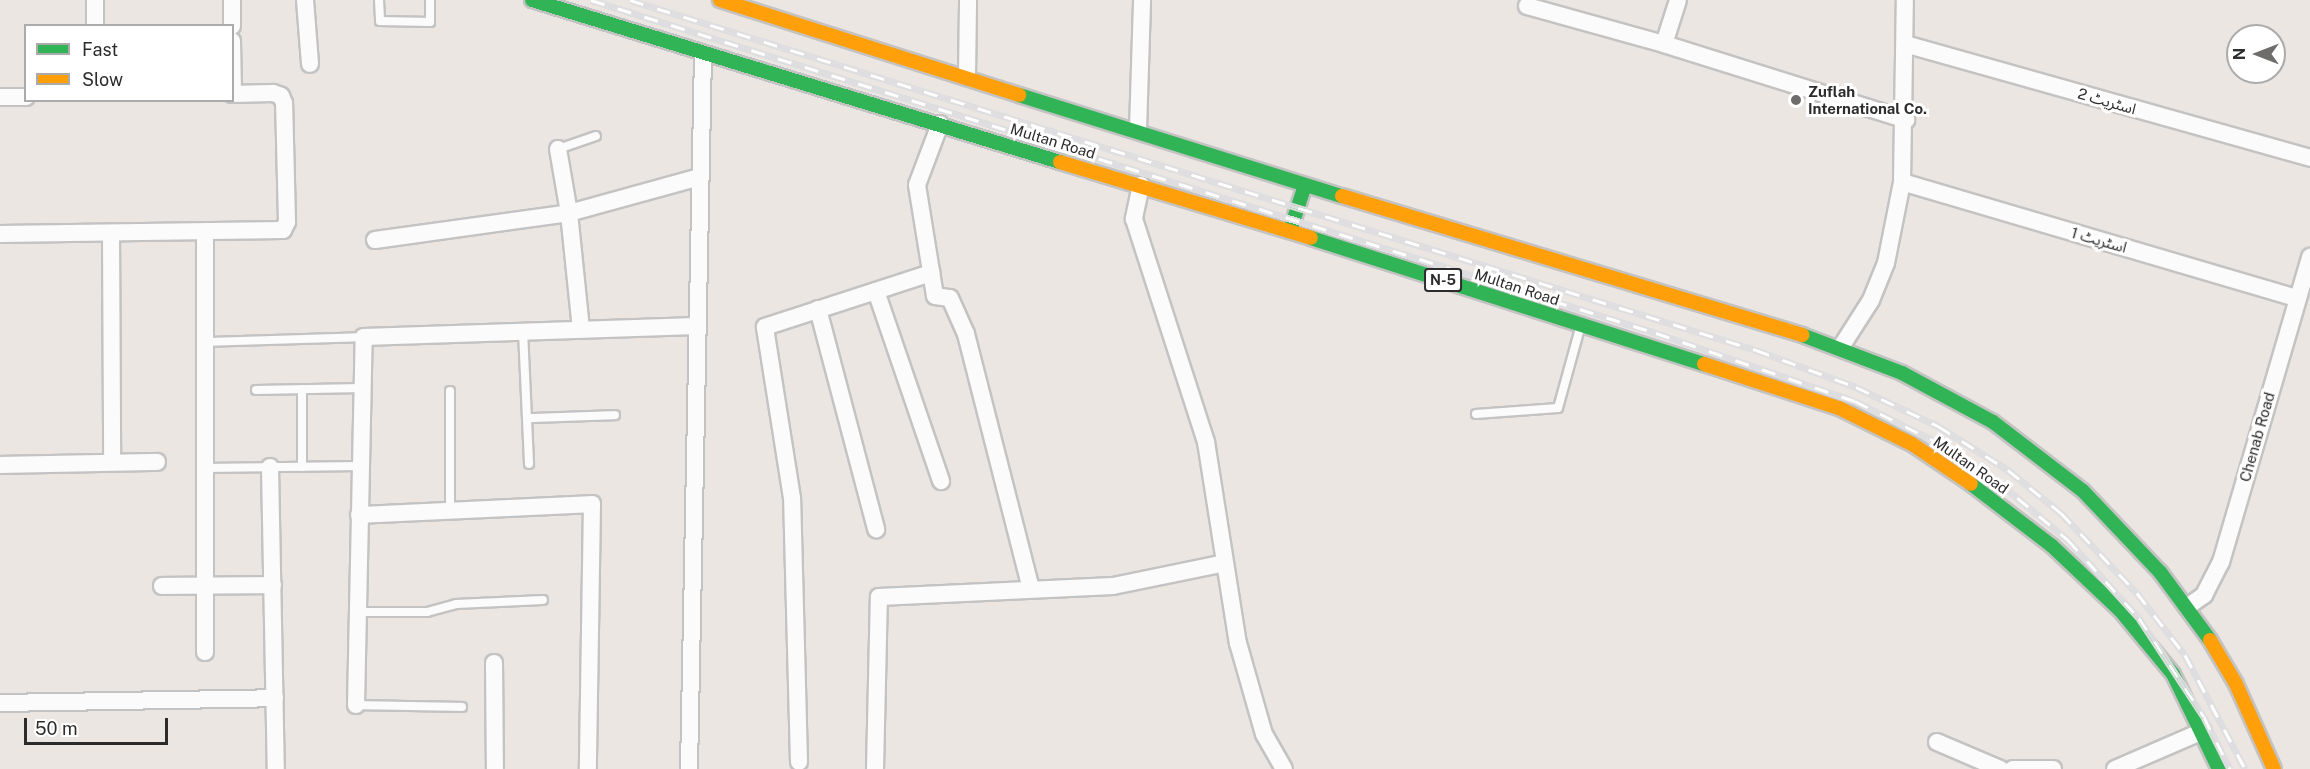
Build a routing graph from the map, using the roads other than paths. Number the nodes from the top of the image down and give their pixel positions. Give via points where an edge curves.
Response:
1 (95, 0) edge
2 (232, 0) edge
3 (305, 0) edge
4 (379, 0) edge
5 (430, 0) edge
6 (532, 0) edge
7 (720, 0) edge
8 (968, 0) edge
9 (1142, 0) edge
10 (1678, 0) edge
11 (1905, 0) edge
12 (1527, 6) dead end
13 (95, 24) edge
14 (232, 24) edge
15 (1664, 44) junction
16 (1905, 44) junction
17 (703, 55) junction
18 (310, 64) dead end
19 (967, 75) junction
20 (234, 94) edge
21 (0, 97) edge
22 (24, 97) edge
23 (1906, 120) junction
24 (940, 124) junction
25 (1138, 130) junction
26 (596, 136) dead end
27 (558, 149) joint
28 (2310, 158) edge
29 (700, 177) junction
30 (1902, 183) junction
31 (1141, 185) junction
32 (1305, 185) junction
33 (569, 213) junction
34 (1290, 231) junction
35 (205, 233) junction
36 (0, 234) edge
37 (111, 234) junction
38 (375, 240) dead end
39 (2310, 257) edge
40 (931, 273) junction
41 (876, 291) junction
42 (2296, 298) junction
43 (818, 309) junction
44 (1581, 325) junction
45 (696, 326) junction
46 (581, 329) junction
47 (523, 331) junction
48 (364, 337) junction
49 (205, 342) junction
50 (1841, 347) junction
51 (363, 388) junction
52 (302, 389) junction
53 (256, 390) dead end
54 (450, 391) dead end
55 (1476, 414) dead end
56 (615, 415) dead end
57 (530, 418) junction
58 (112, 462) junction
59 (157, 462) dead end
60 (529, 464) dead end
61 (0, 465) edge
62 (360, 466) junction
63 (270, 467) junction
64 (302, 467) junction
65 (205, 468) junction
66 (941, 481) dead end
67 (450, 511) junction
68 (359, 515) junction
69 (876, 529) dead end
70 (1225, 563) junction
71 (162, 585) dead end
72 (205, 585) junction
73 (273, 585) junction
74 (1030, 589) junction
75 (543, 600) dead end
76 (2187, 607) junction
77 (357, 612) junction
78 (205, 651) dead end
79 (494, 663) dead end
80 (274, 698) junction
81 (0, 703) edge
82 (356, 705) joint
83 (462, 706) dead end
84 (2203, 731) junction
85 (1937, 742) dead end
86 (799, 762) dead end
87 (276, 769) edge
88 (495, 769) edge
89 (588, 769) edge
90 (689, 769) edge
91 (875, 769) edge
92 (1284, 769) edge
93 (2000, 769) edge
94 (2013, 769) edge
95 (2053, 769) edge
96 (2115, 769) edge
97 (2219, 769) edge
98 (2274, 769) edge

1 - 13 street
2 - 14 street
3 - 18 street
4 - 5 lane via 380,21 430,22
6 - 17 main road, Multan Road / N-5
7 - 19 main road
8 - 19 street
9 - 25 street
10 - 15 street
11 - 16 street
12 - 15 street
15 - 23 street
16 - 23 street
16 - 28 street, اسٹریٹ 2
17 - 24 main road, Multan Road / N-5
17 - 29 street
19 - 25 main road
20 - 35 street via 273,93 281,96 284,103 287,222 283,230 274,233
21 - 22 street
23 - 30 street
24 - 31 main road, Multan Road / N-5
24 - 40 street via 917,185
25 - 32 main road
26 - 27 lane
27 - 33 street
29 - 33 street
29 - 45 street
30 - 42 street, اسٹریٹ 1
30 - 50 street via 1886,263 1870,300
31 - 34 main road, Multan Road / N-5
31 - 70 street via 1134,219 1206,442
32 - 34 main road
32 - 50 main road
33 - 38 street
33 - 46 street
34 - 44 main road, Multan Road / N-5
35 - 37 street
35 - 49 street
36 - 37 street
37 - 58 street
39 - 42 street, Chenab Road
40 - 41 street
40 - 74 street via 935,296 950,298 966,334
41 - 43 street
41 - 66 street
42 - 76 street, Chenab Road via 2221,562 2204,595
43 - 69 street
43 - 86 street via 765,327 792,498
44 - 55 lane via 1558,408
44 - 84 main road, Multan Road / N-5 via 1839,408 1912,444 2052,546 2120,610 2172,674
45 - 46 street
45 - 90 street
46 - 47 street
47 - 48 street
47 - 57 lane
48 - 49 lane
48 - 51 street
49 - 65 street
50 - 76 main road via 1945,395 2038,454 2106,514
51 - 52 lane
51 - 62 street
52 - 53 lane
52 - 64 lane
54 - 67 lane
56 - 57 lane
57 - 60 lane
58 - 59 street
58 - 61 street
62 - 64 lane
62 - 68 street
63 - 64 lane
63 - 65 lane
63 - 73 street
65 - 72 street
67 - 68 street
67 - 89 street via 592,504
68 - 77 street
70 - 74 street via 1113,585
70 - 92 street via 1238,643 1264,734
71 - 72 street
72 - 73 street
72 - 78 street
73 - 80 street
74 - 91 street via 879,597
75 - 77 lane via 456,604 427,612
76 - 98 main road via 2236,684
77 - 82 street
79 - 88 street
80 - 81 street
80 - 87 street
82 - 83 lane
84 - 96 street
84 - 97 main road, Multan Road / N-5
85 - 93 street
94 - 95 street

